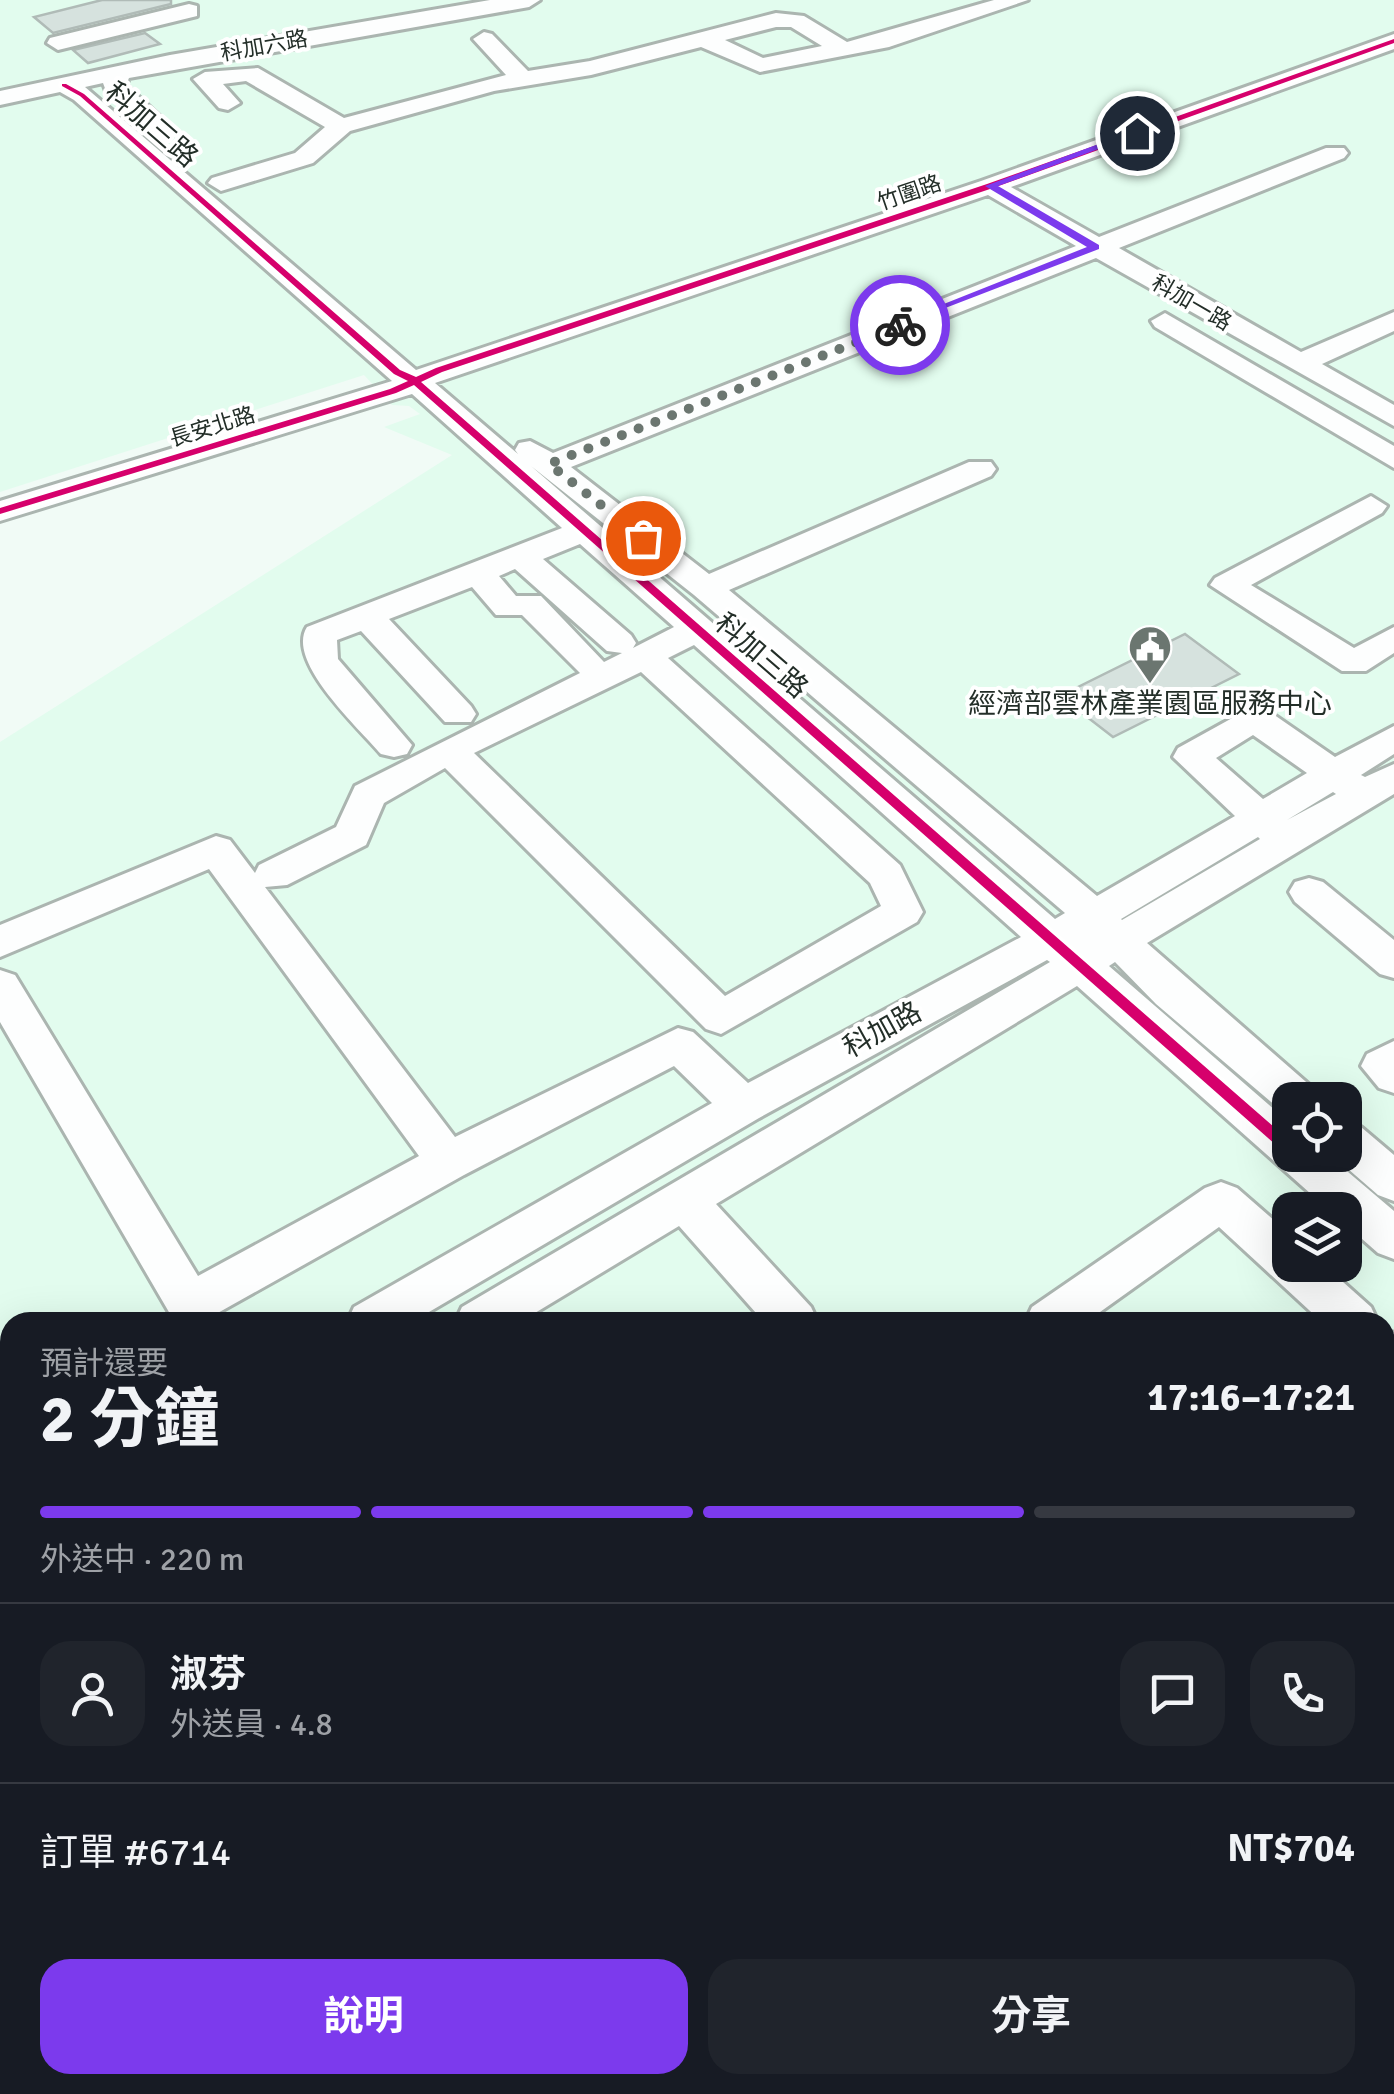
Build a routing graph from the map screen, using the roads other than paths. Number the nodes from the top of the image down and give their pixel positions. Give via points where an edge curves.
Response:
1 (420, 0) edge
2 (529, 0) edge
3 (949, 0) edge
4 (1017, 0) edge
5 (183, 5) edge
6 (441, 14) junction
7 (976, 15) junction
8 (484, 39) dead end
9 (703, 39) junction
10 (1394, 40) edge
11 (58, 43) dead end
12 (843, 49) junction
13 (234, 50) junction
14 (118, 74) junction
15 (523, 79) junction
16 (64, 86) junction
17 (2, 94) edge
18 (202, 113) dead end
19 (341, 126) junction
20 (1335, 153) dead end
21 (220, 183) junction
22 (990, 186) junction
23 (1095, 247) junction
24 (297, 248) dead end
25 (1394, 320) edge
26 (1165, 321) dead end
27 (1300, 363) junction
28 (427, 369) junction
29 (1394, 417) edge
30 (1394, 459) edge
31 (549, 464) junction
32 (980, 469) dead end
33 (1371, 506) dead end
34 (0, 512) edge
35 (583, 532) junction
36 (520, 556) junction
37 (478, 573) junction
38 (706, 588) junction
39 (366, 616) junction
40 (696, 630) junction
41 (1394, 638) edge
42 (632, 650) junction
43 (588, 664) dead end
44 (454, 732) junction
45 (1394, 738) edge
46 (394, 745) dead end
47 (1364, 782) edge
48 (1273, 830) junction
49 (273, 875) dead end
50 (1309, 892) dead end
51 (1107, 929) junction
52 (0, 942) edge
53 (1065, 953) junction
54 (1394, 962) edge
55 (0, 986) edge
56 (721, 1018) junction
57 (678, 1044) junction
58 (1394, 1058) edge
59 (1394, 1076) edge
60 (1277, 1082) edge
61 (744, 1106) junction
62 (1272, 1133) edge
63 (1362, 1155) edge
64 (448, 1162) junction
65 (1317, 1172) edge
66 (1394, 1182) edge
67 (684, 1200) junction
68 (1394, 1239) edge
69 (1272, 1246) edge
70 (1311, 1282) edge
71 (388, 1312) edge
72 (496, 1312) edge
73 (785, 1312) edge
74 (1062, 1312) edge
75 (1343, 1312) edge

1 - 6 street
2 - 6 street, 科加六路
3 - 7 street
4 - 7 street
5 - 11 street
5 - 13 street
6 - 13 street, 科加六路
7 - 12 street
8 - 15 street
9 - 12 street via 760,65
9 - 12 street via 796,21
9 - 15 street
10 - 22 street, 竹圍路
13 - 14 street, 科加六路
14 - 16 street, 科加六路
14 - 21 street, 科加三路 via 114,86
15 - 19 street
16 - 17 street, 科加六路
16 - 28 street, 科加三路 via 397,372
18 - 19 street via 278,88
19 - 21 street via 304,158
20 - 23 street
21 - 24 street, 科加三路
22 - 23 street, 科加一路
22 - 28 street, 竹圍路
23 - 27 street, 科加一路
23 - 31 street
25 - 27 street
26 - 30 street
27 - 29 street, 科加一路
28 - 31 street, 科加三路
28 - 34 street, 長安北路 via 393,391
28 - 35 street, 科加三路
31 - 38 street, 科加三路
32 - 38 street
33 - 41 street via 1228,586 1354,663
35 - 36 street
35 - 40 street, 科加三路
36 - 37 street
36 - 42 street
37 - 39 street
37 - 43 street via 508,608 529,602
38 - 51 street, 科加三路
39 - 44 street
39 - 46 street via 319,635 321,661
40 - 42 street
40 - 53 street, 科加三路
42 - 44 street
42 - 56 street via 886,874 903,912
44 - 49 street via 368,796 352,834
44 - 56 street
45 - 47 street, 科加路
47 - 48 street, 科加路
47 - 48 street via 1254,718 1192,758
48 - 51 street, 科加路
50 - 54 street
51 - 53 street, 科加路
51 - 60 street, 科加三路
52 - 64 street via 216,850
53 - 61 street, 科加路 via 993,967
53 - 62 street, 科加三路
53 - 67 street, 科加路
55 - 64 street via 190,1304
56 - 57 street
57 - 61 street
57 - 64 street
58 - 59 street via 1382,1066
61 - 71 street, 科加路
63 - 66 street
65 - 68 street
67 - 72 street, 科加路
67 - 73 street
69 - 74 street via 1222,1200
70 - 75 street

